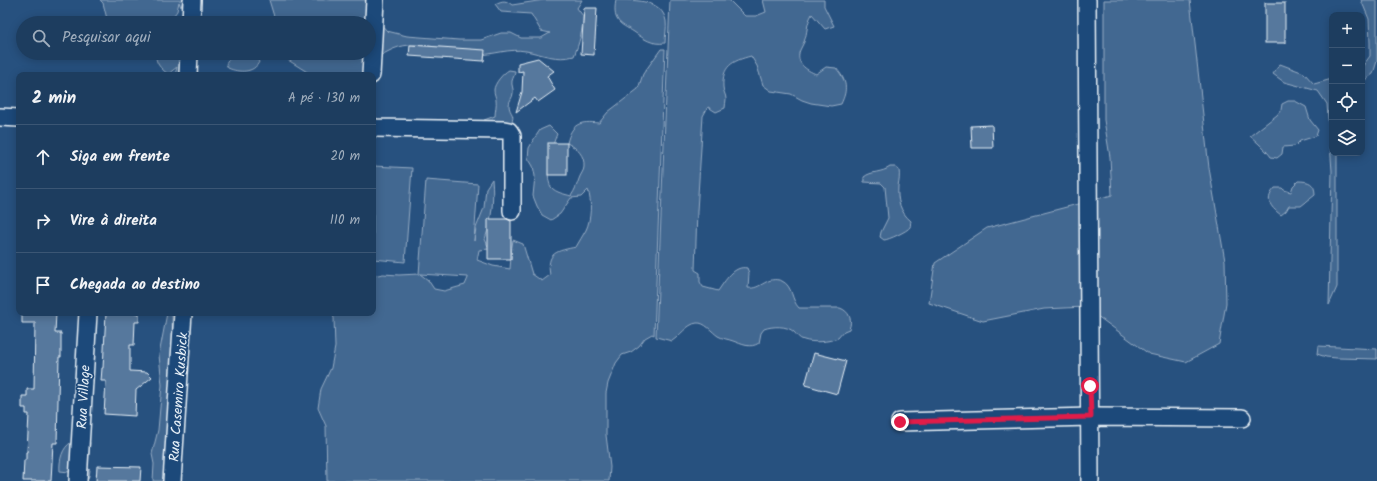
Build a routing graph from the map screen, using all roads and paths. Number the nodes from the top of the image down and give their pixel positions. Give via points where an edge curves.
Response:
1 (192, 0) edge
2 (374, 0) edge
3 (1087, 0) edge
4 (191, 16) edge
5 (373, 16) edge
6 (189, 60) edge
7 (372, 60) edge
8 (188, 72) edge
9 (371, 72) edge
10 (0, 116) edge
11 (16, 118) edge
12 (376, 128) edge
13 (512, 211) dead end
14 (88, 316) edge
15 (183, 316) edge
16 (1091, 417) junction
17 (1242, 418) dead end
18 (900, 422) dead end
19 (78, 481) edge
20 (172, 481) edge
21 (1090, 481) edge

1 - 4 street
2 - 5 street
3 - 16 street
6 - 8 street
7 - 9 street
10 - 11 street
12 - 13 street via 509,131 512,136
14 - 19 street, Rua Village
15 - 20 street, Rua Casemiro Kusbick
16 - 17 street
16 - 18 street
16 - 21 street

